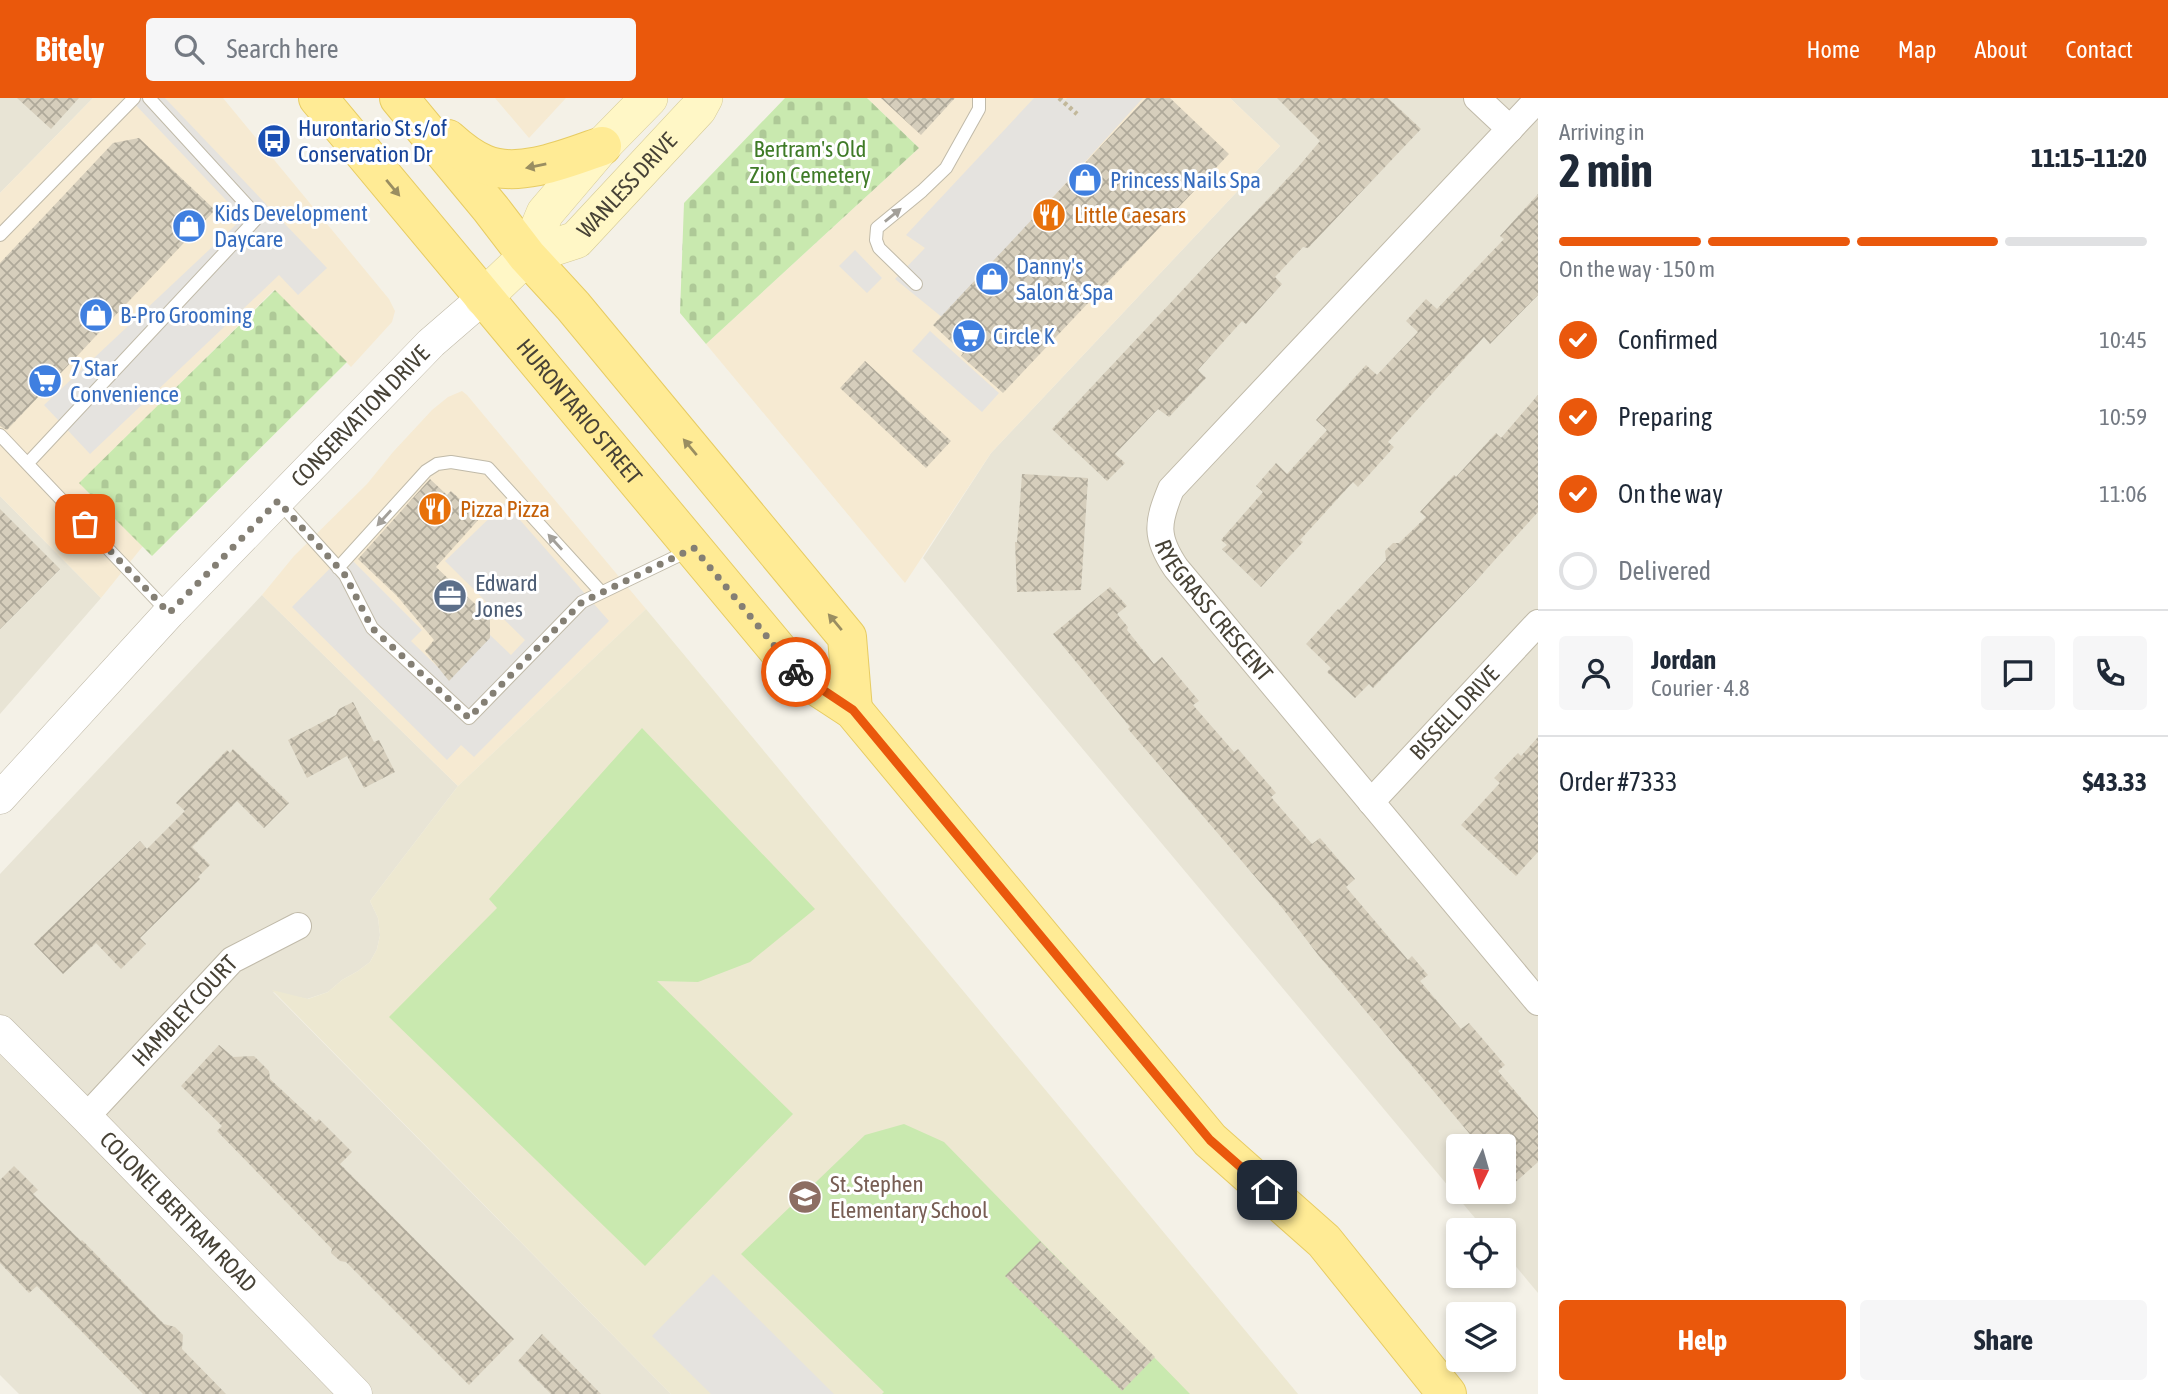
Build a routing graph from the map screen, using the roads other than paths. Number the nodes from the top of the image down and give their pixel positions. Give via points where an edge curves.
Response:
1 (134, 98) edge
2 (149, 98) edge
3 (318, 98) edge
4 (399, 98) edge
5 (405, 98) edge
6 (649, 98) edge
7 (704, 98) edge
8 (979, 98) edge
9 (1477, 98) edge
10 (1538, 99) edge
11 (1510, 129) junction
12 (602, 146) junction
13 (0, 235) edge
14 (527, 256) junction
15 (916, 284) dead end
16 (483, 298) junction
17 (0, 435) edge
18 (28, 463) junction
19 (278, 501) junction
20 (694, 548) junction
21 (338, 568) junction
22 (601, 592) junction
23 (169, 613) junction
24 (1538, 623) edge
25 (853, 710) junction
26 (0, 798) edge
27 (1371, 802) junction
28 (298, 926) dead end
29 (1538, 1002) edge
30 (0, 1031) edge
31 (86, 1117) junction
32 (356, 1394) edge
33 (1447, 1394) edge

1 - 13 lane
2 - 18 lane via 258,217
3 -> 16 main road, HURONTARIO STREET
4 - 14 main road
12 -> 5 main road via 534,167 486,166 464,153
6 - 12 main road, WANLESS DRIVE
7 - 14 main road, WANLESS DRIVE via 576,240
15 -> 8 lane via 879,248 877,228 946,168 979,109
9 - 11 street
10 - 11 street, RYEGRASS CRESCENT
11 - 27 street, RYEGRASS CRESCENT via 1171,489 1162,512 1159,533 1176,568
12 - 14 main road, WANLESS DRIVE via 545,213
14 - 16 main road, CONSERVATION DRIVE
25 -> 14 main road via 847,637
16 - 19 street, CONSERVATION DRIVE via 431,343
16 - 20 main road, HURONTARIO STREET
17 - 18 lane
18 - 23 lane
19 - 21 lane
19 - 23 street, CONSERVATION DRIVE
20 - 22 lane
20 - 25 main road, HURONTARIO STREET via 798,674
22 -> 21 lane via 488,467 451,462 426,471
21 - 22 lane via 372,628 469,718 582,602
23 - 26 street, CONSERVATION DRIVE
24 - 27 street, BISSELL DRIVE
25 - 33 main road, HURONTARIO STREET via 1210,1140 1324,1241
27 - 29 street, RYEGRASS CRESCENT
28 - 31 street, HAMBLEY COURT via 232,960
30 - 31 street, COLONEL BERTRAM ROAD
31 - 32 street, COLONEL BERTRAM ROAD

